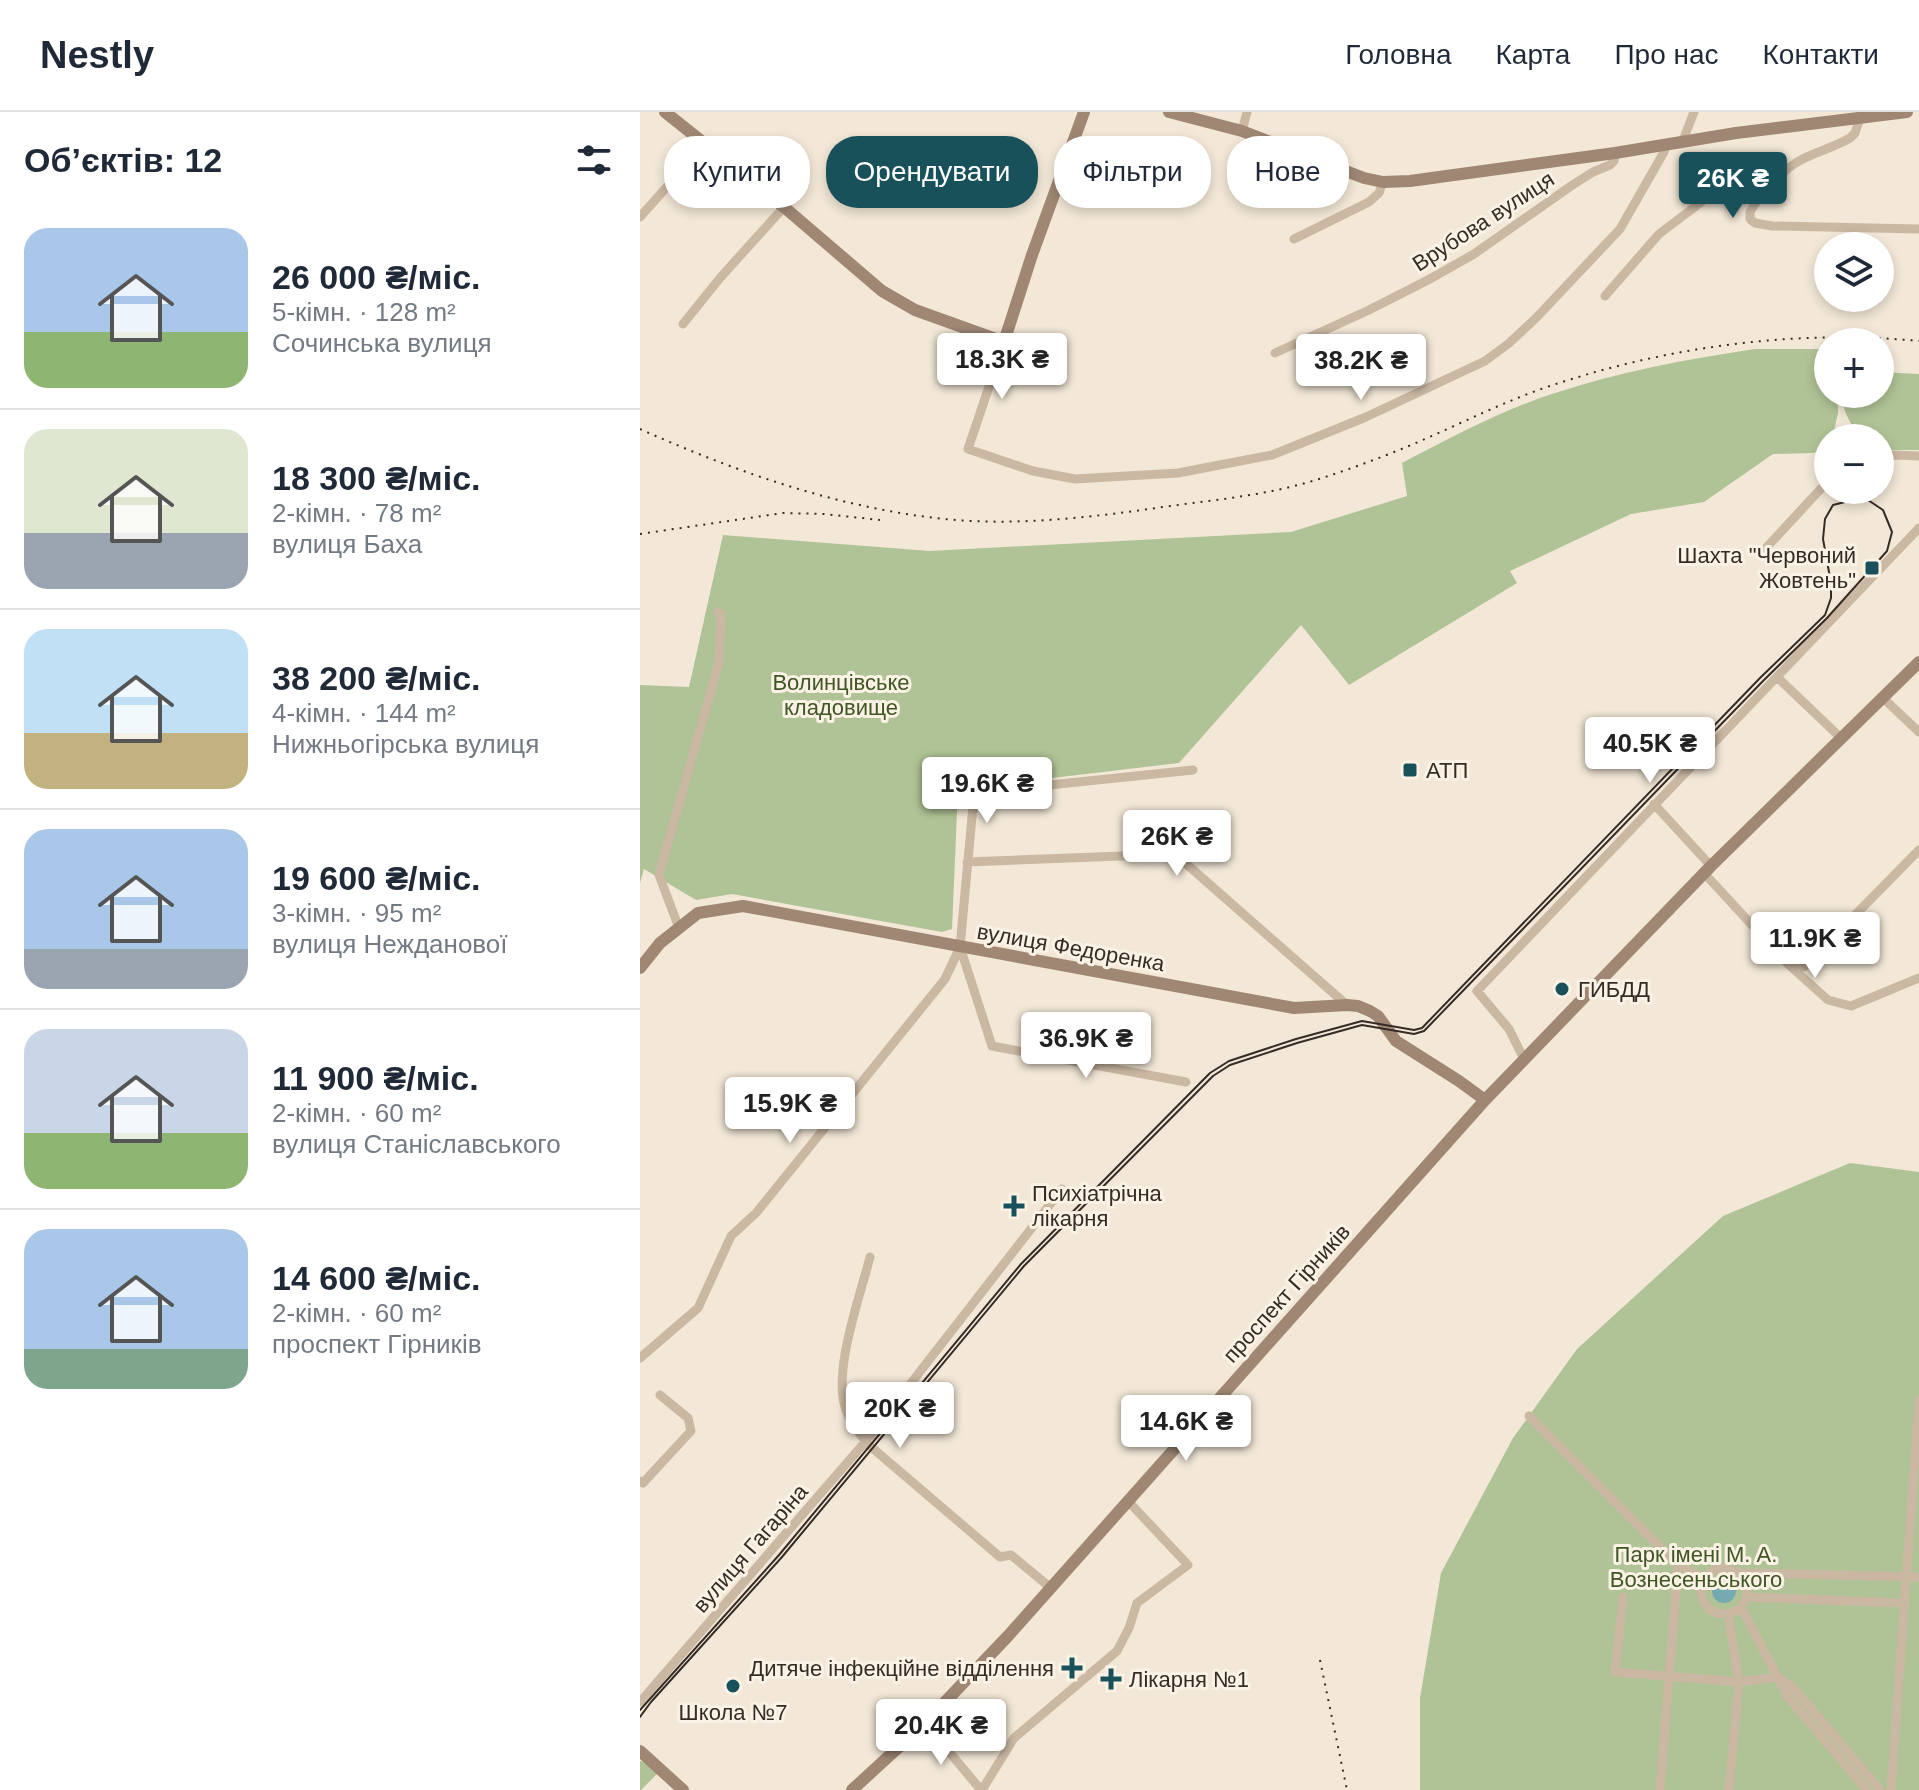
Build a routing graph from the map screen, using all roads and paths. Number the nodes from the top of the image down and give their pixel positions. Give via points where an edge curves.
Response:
1 (665, 112) edge
2 (1084, 112) edge
3 (1169, 112) edge
4 (1247, 112) edge
5 (1694, 112) edge
6 (1907, 112) edge
7 (1860, 118) junction
8 (1242, 131) junction
9 (693, 136) edge
10 (1682, 143) junction
11 (1666, 145) junction
12 (1615, 153) junction
13 (1775, 181) junction
14 (1383, 182) junction
15 (664, 190) edge
16 (783, 208) edge
17 (785, 208) edge
18 (640, 217) edge
19 (1919, 229) edge
20 (1294, 239) dead end
21 (1605, 296) dead end
22 (683, 324) dead end
23 (1004, 342) junction
24 (1275, 353) dead end
25 (1894, 455) edge
26 (1919, 456) edge
27 (1814, 496) edge
28 (1919, 528) edge
29 (1766, 548) dead end
30 (718, 612) dead end
31 (1919, 662) edge
32 (1777, 677) junction
33 (1883, 698) junction
34 (1919, 732) edge
35 (1841, 738) junction
36 (1193, 770) dead end
37 (1654, 804) junction
38 (1919, 850) edge
39 (967, 862) junction
40 (1708, 869) junction
41 (679, 928) junction
42 (960, 947) junction
43 (1789, 965) junction
44 (640, 968) edge
45 (1919, 978) edge
46 (1347, 1005) junction
47 (1524, 1059) junction
48 (1186, 1082) dead end
49 (1485, 1100) junction
50 (1062, 1189) dead end
51 (870, 1257) dead end
52 (640, 1358) edge
53 (660, 1395) dead end
54 (1919, 1400) edge
55 (1529, 1416) dead end
56 (866, 1441) junction
57 (640, 1481) edge
58 (1128, 1501) junction
59 (1678, 1565) junction
60 (1739, 1573) junction
61 (1905, 1577) junction
62 (1919, 1577) edge
63 (1704, 1578) junction
64 (1051, 1588) junction
65 (1623, 1597) dead end
66 (1743, 1602) junction
67 (1903, 1603) junction
68 (1728, 1614) junction
69 (1669, 1677) junction
70 (1777, 1677) junction
71 (1739, 1682) junction
72 (640, 1702) edge
73 (925, 1723) junction
74 (640, 1751) edge
75 (683, 1790) edge
76 (852, 1790) edge
77 (982, 1790) edge
78 (1660, 1790) edge
79 (1729, 1790) edge
80 (1867, 1790) edge
81 (1880, 1790) edge
82 (1891, 1790) edge

1 - 9 street
2 - 23 street
3 - 8 street
4 - 8 street
5 - 10 street
6 - 7 street
7 - 10 street
7 - 13 street via 1850,138 1795,162
8 - 14 street
10 - 11 street
11 - 12 street
11 - 23 street via 1620,229 1508,344 1485,361 1366,417 1272,455 1178,473 1075,479 968,449
12 - 14 street
12 - 24 street, Врубова вулиця via 1610,165 1474,254
13 - 19 street via 1750,212 1752,221 1772,226
13 - 21 street via 1755,172 1712,194 1659,234
14 - 20 street via 1369,202
15 - 18 street
16 - 22 street
17 - 23 street via 897,301
25 - 26 street
27 - 29 street
28 - 32 street
30 - 41 street via 719,662 659,875
31 - 33 street, проспект Гірників
32 - 35 street
32 - 37 street
33 - 34 street
33 - 35 street, проспект Гірників
35 - 40 street, проспект Гірників
36 - 39 street via 993,791 973,806
37 - 40 street
37 - 47 street via 1477,991 1509,1029
38 - 43 street via 1804,967
39 - 42 street
39 - 46 street via 1175,854
40 - 43 street
40 - 47 street, проспект Гірників
41 - 42 street, вулиця Федоренка via 698,913 743,906
41 - 44 street, вулиця Федоренка
42 - 46 street, вулиця Федоренка via 1294,1008
42 - 48 street via 992,1046
42 - 52 street via 945,979 756,1213 731,1236 698,1308
43 - 45 street via 1828,1000 1851,1006
46 - 49 street, вулиця Федоренка via 1378,1016 1396,1041
47 - 49 street, проспект Гірників
49 - 58 street, проспект Гірників
50 - 56 street, вулиця Гагаріна
51 - 56 street via 841,1381 845,1408
53 - 57 street via 688,1418 691,1431
54 - 61 street
55 - 59 street
56 - 64 street via 1000,1557 1011,1555
56 - 72 street, вулиця Гагаріна
58 - 64 street, проспект Гірників
58 - 77 street via 1188,1565 1137,1603 1117,1651 1014,1738
59 - 63 street
59 - 69 street
60 - 61 street
60 - 63 street via 1717,1569
60 - 66 street via 1747,1586
61 - 62 street
61 - 67 street
63 - 68 street via 1703,1601 1713,1612
64 - 73 street, проспект Гірників
65 - 69 street via 1615,1672
66 - 67 street
66 - 68 street
66 - 70 street
67 - 82 street
68 - 71 street
69 - 71 street
69 - 78 street
70 - 71 street
70 - 80 street
70 - 81 street via 1792,1686
71 - 79 street
73 - 76 street, проспект Гірників
73 - 77 street
74 - 75 street

